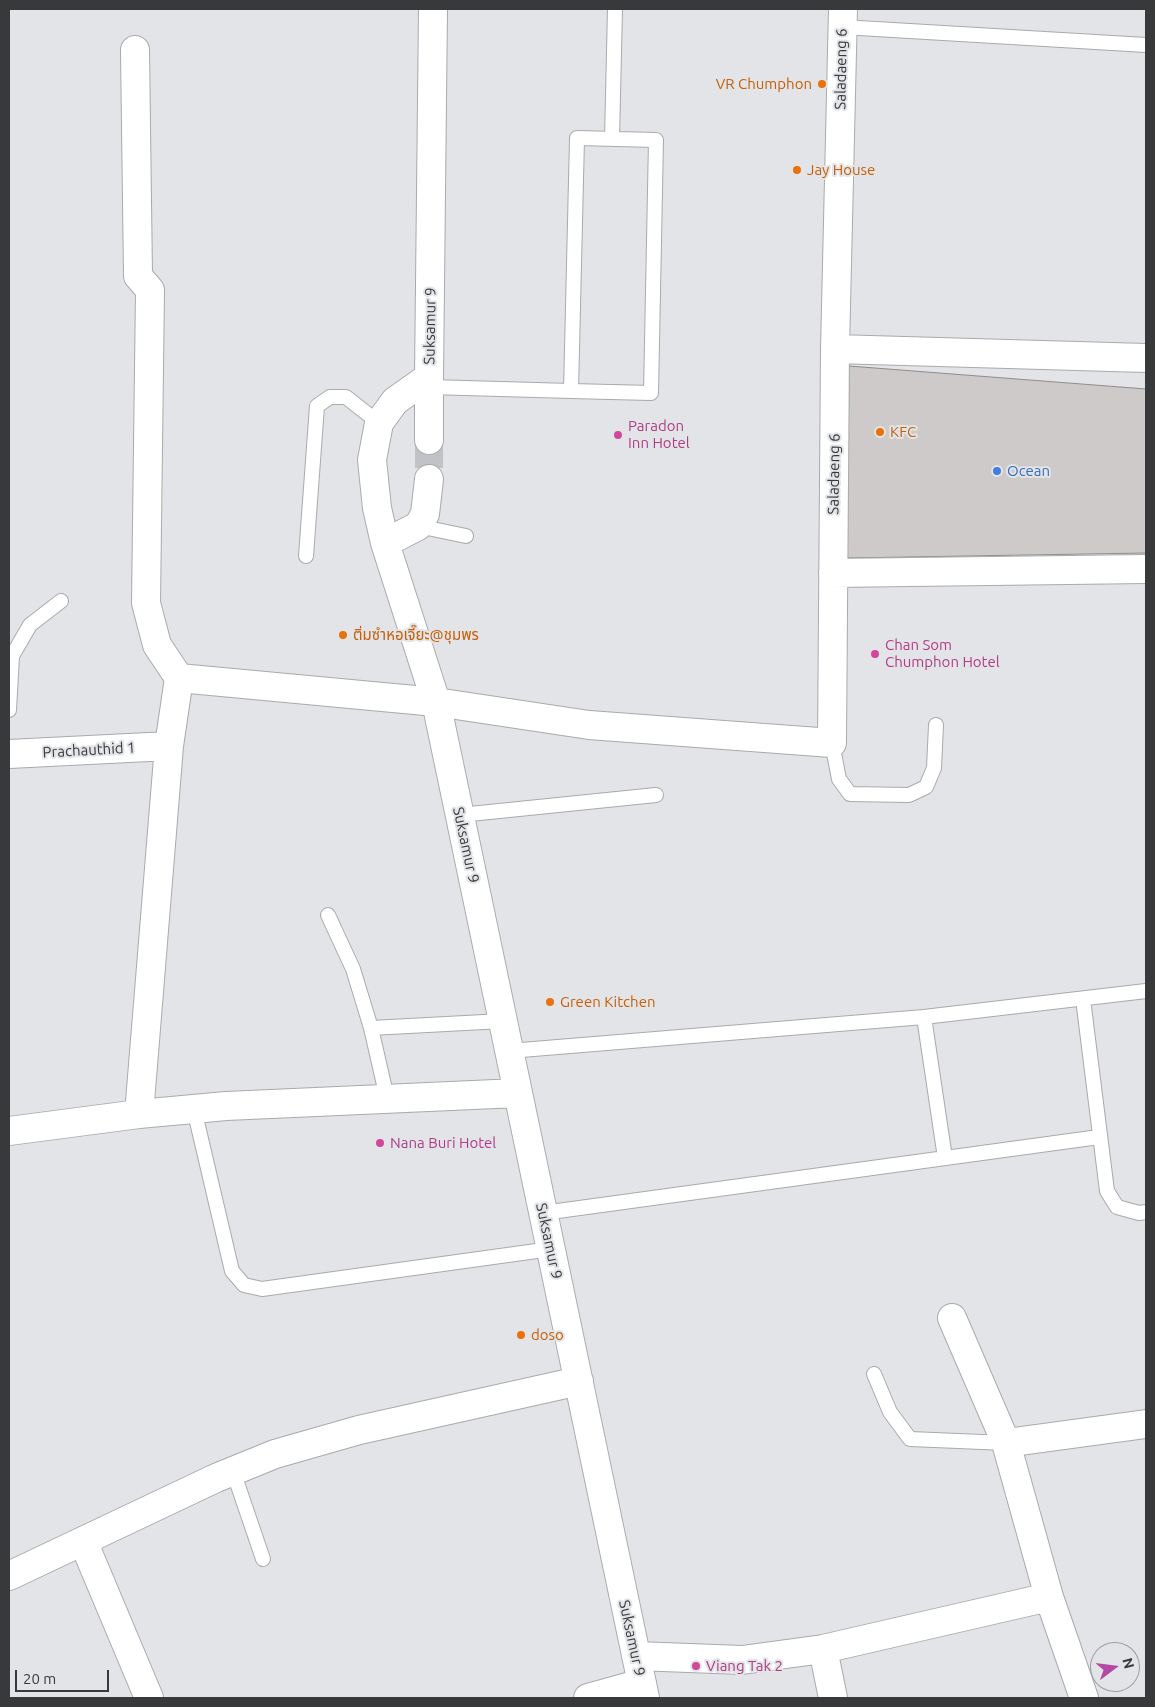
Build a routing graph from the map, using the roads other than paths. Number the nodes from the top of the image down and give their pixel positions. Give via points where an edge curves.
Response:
1 (433, 9) edge
2 (615, 9) edge
3 (843, 18) edge
4 (1146, 45) edge
5 (135, 50) dead end
6 (612, 139) junction
7 (835, 349) junction
8 (1146, 358) edge
9 (429, 382) junction
10 (571, 391) junction
11 (379, 423) junction
12 (429, 440) tunnel mouth
13 (430, 479) tunnel mouth
14 (418, 526) junction
15 (466, 536) dead end
16 (385, 543) junction
17 (306, 556) dead end
18 (1146, 569) edge
19 (833, 573) junction
20 (61, 601) dead end
21 (179, 678) junction
22 (436, 702) junction
23 (9, 710) edge
24 (936, 725) dead end
25 (832, 743) junction
26 (169, 746) junction
27 (9, 754) edge
28 (656, 795) dead end
29 (460, 814) junction
30 (328, 915) dead end
31 (1146, 991) edge
32 (1083, 999) junction
33 (924, 1017) junction
34 (503, 1021) junction
35 (372, 1028) junction
36 (509, 1051) junction
37 (518, 1093) junction
38 (387, 1098) junction
39 (194, 1109) junction
40 (139, 1114) junction
41 (9, 1131) edge
42 (1099, 1137) junction
43 (944, 1158) junction
44 (1146, 1212) edge
45 (543, 1213) junction
46 (551, 1249) junction
47 (952, 1318) dead end
48 (874, 1374) dead end
49 (579, 1381) junction
50 (1146, 1424) edge
51 (1006, 1443) junction
52 (233, 1471) junction
53 (83, 1541) junction
54 (263, 1559) dead end
55 (9, 1576) edge
56 (1048, 1597) junction
57 (823, 1649) junction
58 (636, 1656) junction
59 (644, 1690) edge
60 (149, 1698) edge
61 (588, 1698) edge
62 (833, 1698) edge
63 (1084, 1698) edge

1 - 9 street, Suksamur 9
2 - 6 lane
3 - 4 lane
3 - 7 street, Saladaeng 6
5 - 21 street via 138,276 150,290 146,602 157,645
6 - 10 lane via 576,138
6 - 10 lane via 656,140 651,393
7 - 8 street
7 - 19 street, Saladaeng 6
9 - 10 lane
9 - 11 street, Suksamur 9 via 394,401
9 - 12 street
11 - 16 street, Suksamur 9 via 372,460
11 - 17 lane via 346,397 330,397 317,406
13 - 14 street via 426,514
14 - 15 lane
14 - 16 street
16 - 22 street, Suksamur 9
18 - 19 street
19 - 25 street, Saladaeng 6
20 - 23 lane via 30,625 12,656
21 - 22 street
21 - 26 street
22 - 25 street via 589,725
22 - 29 street, Suksamur 9
24 - 25 lane, Saladaeng 6 via 934,768 926,787 909,795 850,794 839,779
26 - 27 street, Prachauthid 1
26 - 40 street
28 - 29 lane
29 - 34 street, Suksamur 9
30 - 35 lane via 353,969
31 - 32 lane
32 - 33 lane
32 - 42 lane
33 - 36 lane
33 - 43 lane
34 - 35 lane
34 - 36 street, Suksamur 9
35 - 38 lane
36 - 37 street, Suksamur 9
37 - 38 street
37 - 45 street, Suksamur 9
38 - 39 street
39 - 40 street
39 - 46 lane via 232,1272 244,1285 262,1289
40 - 41 street
42 - 43 lane
42 - 44 lane via 1107,1191 1117,1207
43 - 45 lane
45 - 46 street, Suksamur 9
46 - 49 street, Suksamur 9
47 - 51 street
48 - 51 lane via 890,1412 910,1439
49 - 52 street via 359,1430 275,1454
49 - 58 street, Suksamur 9
50 - 51 street
51 - 56 street
52 - 53 street
52 - 54 lane
53 - 55 street
53 - 60 street
56 - 57 street
56 - 63 street
57 - 58 street via 742,1660
57 - 62 street
58 - 59 street, Suksamur 9
59 - 61 street

